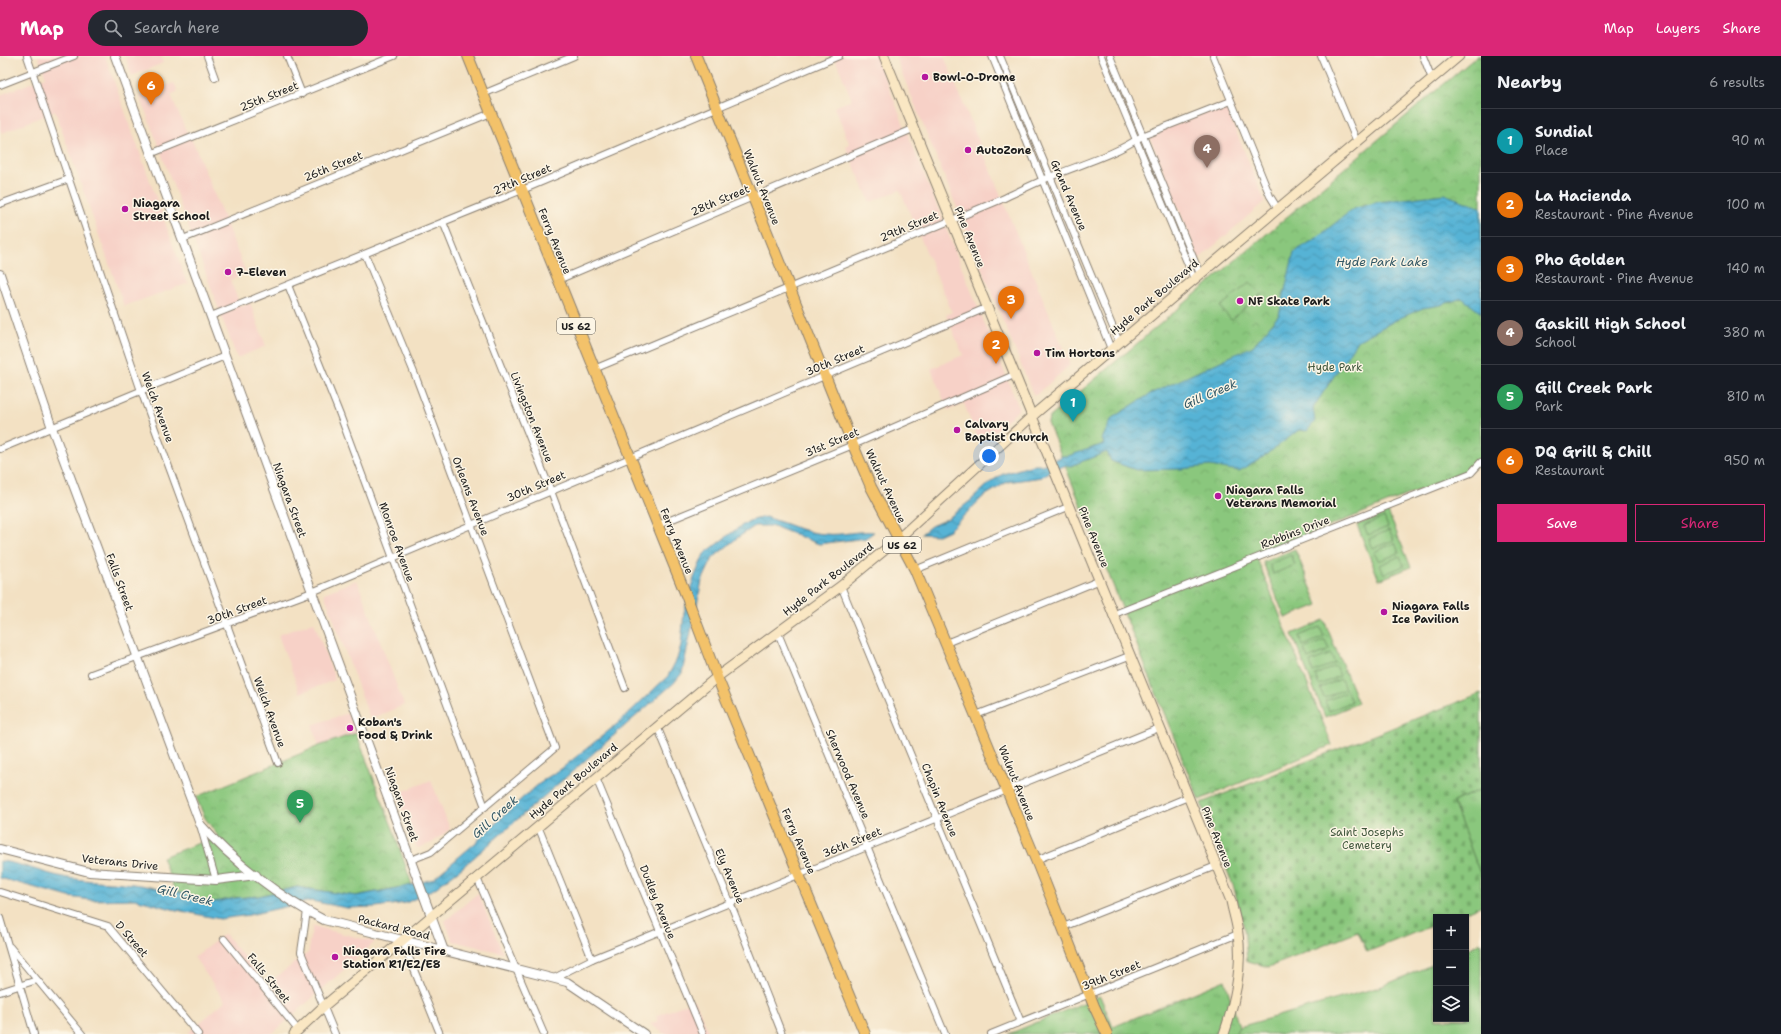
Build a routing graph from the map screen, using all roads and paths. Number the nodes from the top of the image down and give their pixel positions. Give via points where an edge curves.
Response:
1 (27, 56) edge
2 (74, 56) edge
3 (115, 56) edge
4 (207, 56) edge
5 (287, 56) edge
6 (394, 56) edge
7 (468, 56) edge
8 (574, 56) edge
9 (696, 56) edge
10 (839, 56) edge
11 (884, 56) edge
12 (992, 56) edge
13 (1000, 56) edge
14 (1102, 56) edge
15 (1110, 56) edge
16 (1213, 56) edge
17 (1321, 56) edge
18 (1423, 56) edge
19 (1459, 56) edge
20 (34, 72) junction
21 (215, 78) dead end
22 (1432, 79) junction
23 (0, 85) edge
24 (302, 94) junction
25 (483, 94) junction
26 (1232, 101) junction
27 (716, 108) junction
28 (491, 113) junction
29 (913, 129) junction
30 (1142, 136) junction
31 (1136, 140) junction
32 (1357, 142) junction
33 (150, 154) junction
34 (1050, 177) junction
35 (69, 179) junction
36 (1042, 180) junction
37 (522, 190) junction
38 (753, 197) junction
39 (0, 204) edge
40 (1278, 209) junction
41 (950, 220) junction
42 (443, 222) junction
43 (183, 239) junction
44 (365, 254) junction
45 (0, 274) edge
46 (1197, 277) junction
47 (558, 280) junction
48 (288, 285) junction
49 (789, 287) junction
50 (986, 308) junction
51 (211, 316) junction
52 (1119, 342) junction
53 (1111, 349) junction
54 (226, 356) junction
55 (594, 369) junction
56 (825, 375) junction
57 (1014, 375) junction
58 (141, 391) junction
59 (1031, 417) junction
60 (52, 428) junction
61 (853, 444) junction
62 (0, 449) edge
63 (630, 457) junction
64 (1481, 462) edge
65 (551, 491) junction
66 (1068, 507) junction
67 (472, 525) junction
68 (658, 525) junction
69 (898, 539) junction
70 (392, 558) junction
71 (915, 570) junction
72 (1098, 581) junction
73 (841, 586) junction
74 (312, 592) junction
75 (1112, 615) junction
76 (227, 624) junction
77 (778, 633) junction
78 (946, 643) junction
79 (1129, 656) junction
80 (136, 657) junction
81 (91, 674) dead end
82 (717, 677) junction
83 (625, 688) dead end
84 (976, 715) junction
85 (657, 726) junction
86 (1159, 728) junction
87 (278, 763) dead end
88 (596, 778) junction
89 (1006, 789) junction
90 (1188, 798) junction
91 (485, 807) junction
92 (936, 818) junction
93 (200, 824) junction
94 (538, 826) junction
95 (867, 846) junction
96 (0, 849) edge
97 (410, 860) junction
98 (1036, 860) junction
99 (1216, 866) junction
100 (800, 874) junction
101 (256, 875) junction
102 (477, 878) junction
103 (216, 880) junction
104 (0, 892) edge
105 (730, 902) junction
106 (307, 911) junction
107 (431, 915) junction
108 (0, 918) edge
109 (1063, 928) junction
110 (660, 932) junction
111 (1238, 934) junction
112 (224, 939) dead end
113 (402, 940) junction
114 (8, 945) junction
115 (444, 950) junction
116 (592, 959) junction
117 (517, 968) junction
118 (554, 978) junction
119 (37, 980) junction
120 (20, 986) junction
121 (0, 992) edge
122 (1090, 994) junction
123 (324, 1006) junction
124 (1020, 1022) junction
125 (296, 1032) edge
126 (34, 1034) edge
127 (82, 1034) edge
128 (198, 1034) edge
129 (335, 1034) edge
130 (440, 1034) edge
131 (544, 1034) edge
132 (644, 1034) edge
133 (703, 1034) edge
134 (782, 1034) edge
135 (865, 1034) edge
136 (945, 1034) edge
137 (991, 1034) edge
138 (1107, 1034) edge
139 (1224, 1034) edge

1 - 20 street, Welch Avenue
2 - 20 street
3 - 33 street, Niagara Street
4 - 21 street
5 - 24 street
6 - 24 street, 25th Street
7 - 25 main road, Ferry Avenue / US 62
8 - 25 street
9 - 27 main road, Walnut Avenue / US 62
10 - 27 street, 27th Street
11 - 29 main road, Pine Avenue
12 - 36 street
13 - 34 street, Grand Avenue
14 - 31 street
15 - 30 street
16 - 26 street
17 - 32 street
18 - 22 street
19 - 22 main road, Hyde Park Boulevard
20 - 23 street
20 - 35 street, Welch Avenue
22 - 32 main road, Hyde Park Boulevard
24 - 33 street, 25th Street
25 - 28 main road, Ferry Avenue / US 62
26 - 30 street, 29th Street
26 - 40 street via 1270,196
27 - 37 street, 27th Street
27 - 38 main road, Walnut Avenue / US 62
28 - 37 main road, Ferry Avenue / US 62
28 - 43 street, 26th Street
29 - 38 street, 28th Street
29 - 41 main road, Pine Avenue
30 - 31 street, 29th Street
30 - 46 street
31 - 34 street, 29th Street
31 - 46 street
32 - 40 main road, Hyde Park Boulevard
33 - 43 street, Niagara Street
34 - 36 street, 29th Street
34 - 52 street, Grand Avenue
35 - 39 street
35 - 58 street, Welch Avenue
36 - 41 street, 29th Street
36 - 53 street
37 - 42 street, 27th Street
37 - 47 main road, Ferry Avenue / US 62
38 - 47 street, 28th Street
38 - 49 main road, Walnut Avenue / US 62
40 - 46 main road, Hyde Park Boulevard
41 - 49 street, 29th Street
41 - 50 main road, Pine Avenue
42 - 44 street, 27th Street
42 - 65 street, Livingston Avenue
43 - 51 street, Niagara Street
44 - 48 street, 27th Street
44 - 67 street, Orleans Avenue via 417,380
45 - 60 street, Falls Street
46 - 52 main road, Hyde Park Boulevard
47 - 55 main road, Ferry Avenue / US 62
48 - 51 street, 27th Street
48 - 70 street, Monroe Avenue via 340,415
49 - 55 street, 29th Street
49 - 56 main road, Walnut Avenue / US 62
50 - 56 street, 30th Street
50 - 57 main road, Pine Avenue
51 - 54 street, Niagara Street
52 - 53 main road, Hyde Park Boulevard
53 - 59 main road, Hyde Park Boulevard
54 - 58 street
54 - 74 street, Niagara Street
55 - 63 main road, Ferry Avenue / US 62
56 - 61 main road, Walnut Avenue / US 62
56 - 63 street, 30th Street
57 - 59 main road, Pine Avenue
57 - 61 street, 31st Street
58 - 60 street
58 - 76 street, Welch Avenue
59 - 66 main road, Pine Avenue
59 - 69 main road, Hyde Park Boulevard
60 - 62 street
60 - 80 street, Falls Street
61 - 68 street, 31st Street
61 - 69 main road, Walnut Avenue / US 62 via 871,487
63 - 65 street, 30th Street
63 - 68 main road, Ferry Avenue / US 62
64 - 75 street, Robbins Drive via 1471,474
65 - 67 street, 30th Street
65 - 83 street, Livingston Avenue
66 - 71 street
66 - 72 main road, Pine Avenue
67 - 70 street, 30th Street
67 - 91 street, Orleans Avenue via 555,748
68 - 82 main road, Ferry Avenue / US 62
69 - 71 main road, Walnut Avenue / US 62
69 - 73 main road, Hyde Park Boulevard
70 - 74 street, 30th Street
70 - 91 street, Monroe Avenue
71 - 78 main road, Walnut Avenue / US 62
72 - 75 main road, Pine Avenue
72 - 78 street
73 - 77 main road, Hyde Park Boulevard
73 - 92 street, Chapin Avenue
74 - 76 street, 30th Street
74 - 97 street, Niagara Street
75 - 79 main road, Pine Avenue
76 - 80 street, 30th Street
76 - 87 street, Welch Avenue
77 - 82 main road, Hyde Park Boulevard
77 - 95 street, Sherwood Avenue
78 - 84 main road, Walnut Avenue / US 62
79 - 84 street
79 - 86 main road, Pine Avenue
80 - 81 street, 30th Street
80 - 93 street, Falls Street
82 - 85 main road, Hyde Park Boulevard
82 - 100 main road, Ferry Avenue / US 62
84 - 89 main road, Walnut Avenue / US 62
85 - 88 main road, Hyde Park Boulevard
85 - 105 street, Ely Avenue
86 - 89 street, 36th Street
86 - 90 main road, Pine Avenue
88 - 94 main road, Hyde Park Boulevard
88 - 110 street, Dudley Avenue
89 - 92 street, 36th Street
89 - 98 main road, Walnut Avenue / US 62
90 - 98 street
90 - 99 main road, Pine Avenue
91 - 97 street via 431,852
92 - 95 street, 36th Street
92 - 124 street, Chapin Avenue
93 - 101 street, Falls Street via 216,843
93 - 103 street
94 - 102 main road, Hyde Park Boulevard
94 - 116 street
95 - 100 street, 36th Street
95 - 136 street, Sherwood Avenue
96 - 103 street, Veterans Drive via 89,872
97 - 107 street, Niagara Street
98 - 109 main road, Walnut Avenue / US 62
99 - 109 street
99 - 111 main road, Pine Avenue via 1231,901
100 - 105 street, 36th Street
100 - 135 main road, Ferry Avenue / US 62
101 - 103 street
101 - 106 street, Packard Road
102 - 107 main road, Hyde Park Boulevard
102 - 117 street
104 - 128 street, D Street via 108,926
105 - 110 street, 36th Street
105 - 134 street, Ely Avenue
106 - 113 street, Packard Road via 324,920
106 - 123 street via 301,952
107 - 113 main road, Hyde Park Boulevard
107 - 115 street, Niagara Street
108 - 114 street
109 - 122 main road, Walnut Avenue / US 62
110 - 116 street, 36th Street
110 - 133 street, Dudley Avenue
111 - 122 street, 39th Street
111 - 139 main road, Pine Avenue via 1239,967 1236,995
112 - 125 street, Falls Street
113 - 115 street, Packard Road
113 - 123 main road, Hyde Park Boulevard
113 - 130 street
114 - 119 street
114 - 120 street
115 - 117 street, Packard Road
116 - 118 street, 36th Street
117 - 118 street, Packard Road
117 - 131 street
118 - 132 street, Packard Road via 567,982
119 - 120 street
119 - 127 street
120 - 121 street
120 - 126 street
122 - 124 street, 39th Street
122 - 138 main road, Walnut Avenue / US 62
123 - 125 main road, Hyde Park Boulevard
123 - 129 street
124 - 137 street, 39th Street

